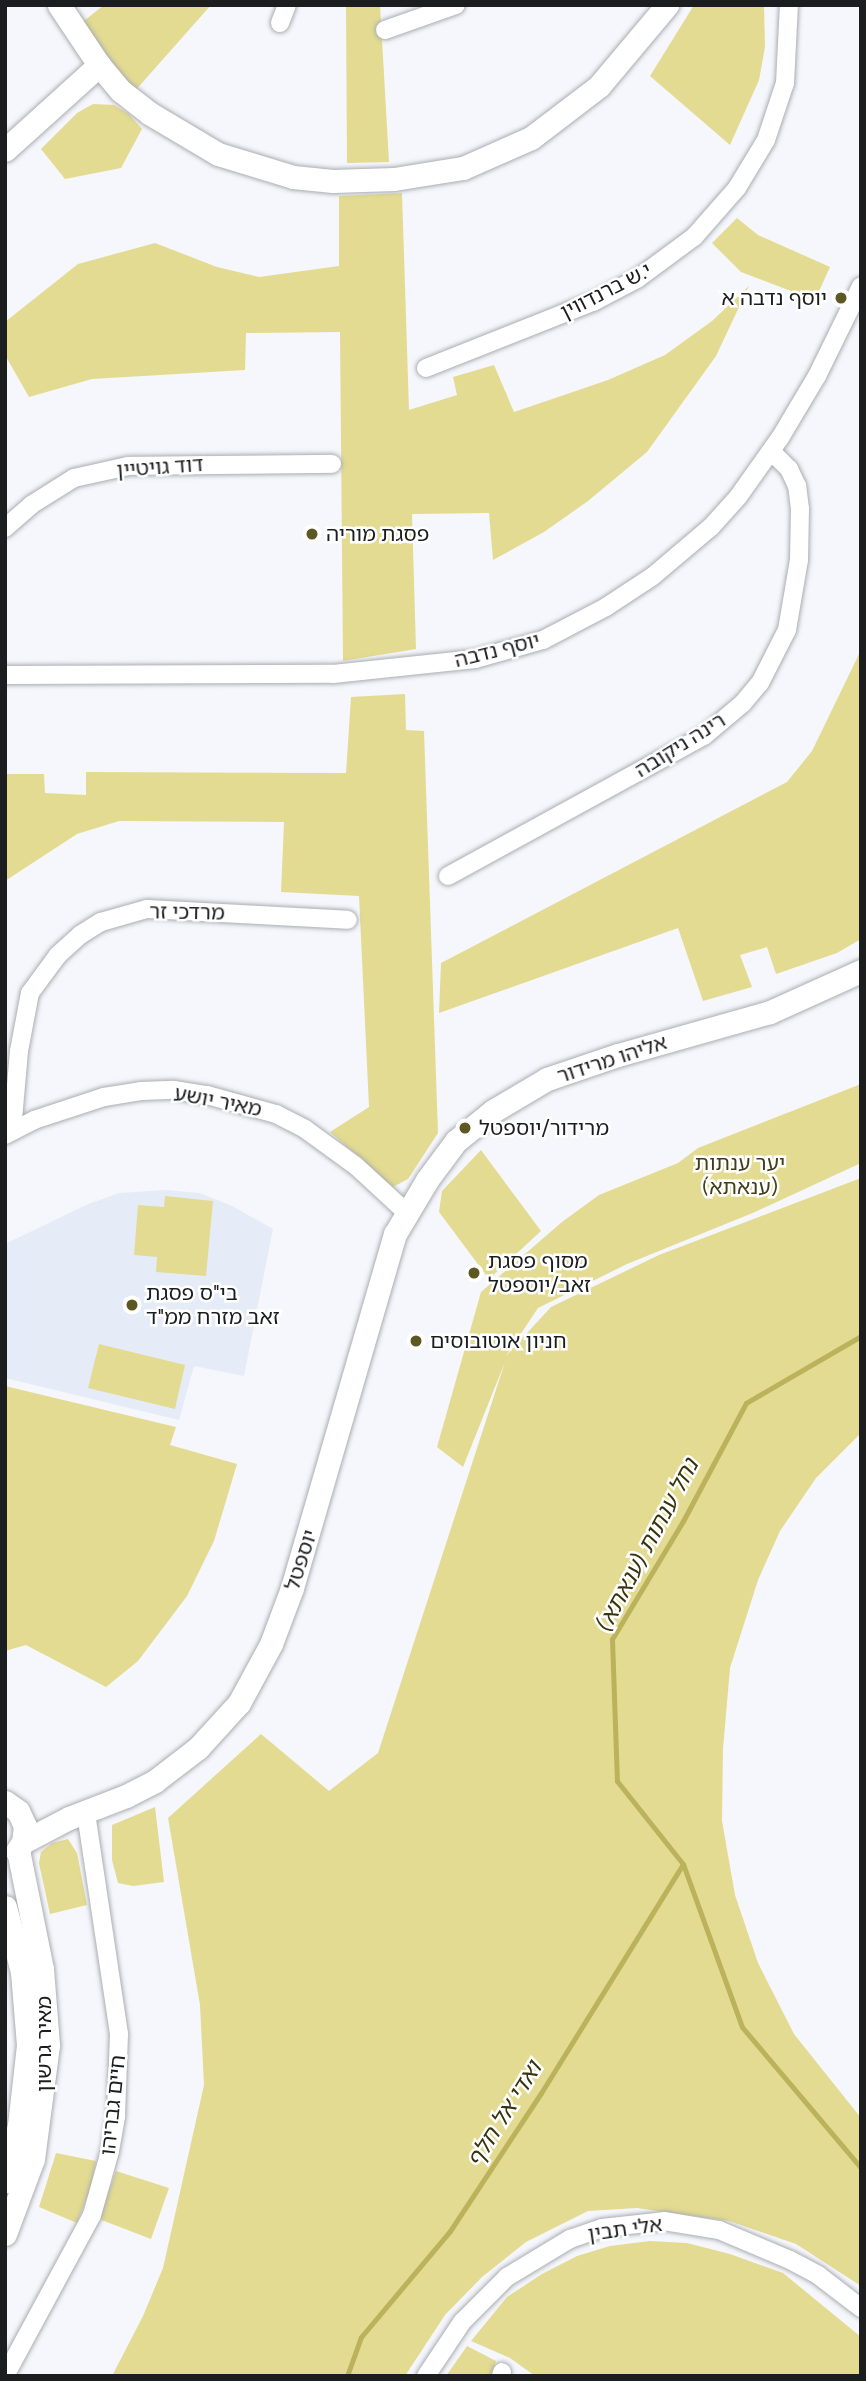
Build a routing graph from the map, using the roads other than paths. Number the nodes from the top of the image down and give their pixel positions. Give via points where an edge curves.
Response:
1 (59, 5) edge
2 (287, 5) edge
3 (456, 5) edge
4 (667, 5) edge
5 (789, 5) edge
6 (279, 23) dead end
7 (385, 30) dead end
8 (99, 65) junction
9 (5, 150) edge
10 (861, 286) edge
11 (426, 368) dead end
12 (771, 451) junction
13 (332, 464) dead end
14 (5, 528) edge
15 (5, 675) edge
16 (447, 876) dead end
17 (348, 920) dead end
18 (861, 971) edge
19 (9, 1133) edge
20 (406, 1212) junction
21 (9, 1804) edge
22 (78, 1815) junction
23 (15, 1850) edge
24 (5, 1907) edge
25 (5, 2181) edge
26 (5, 2234) edge
27 (861, 2308) edge
28 (5, 2376) edge
29 (426, 2376) edge

1 - 8 street
2 - 6 street
3 - 7 street
4 - 8 street via 599,86 531,138 463,168 394,179 293,177 218,154 149,113 121,91
5 - 11 street, י.ש ברנדווין via 785,83 766,140 737,188 694,237 637,279 593,302
8 - 9 street
10 - 12 street, יוסף נדבה via 817,376
12 - 15 street, יוסף נדבה via 711,527 653,576 570,628 513,650 442,664 333,674
12 - 16 street, רינה ניקובה via 789,469 797,486 799,560 787,629 760,683 704,736
13 - 14 street, דוד גויטיין via 128,466 74,478
17 - 19 street, מרדכי זר via 147,909 101,922 79,935 30,993
18 - 20 street, אליהו מרידור via 770,1012 547,1079 493,1111 456,1141
19 - 20 street, מאיר יושע via 104,1097 174,1090 219,1097 276,1114 306,1129
20 - 22 street, יוספטל via 374,1297 292,1588 256,1675 220,1726 178,1765 126,1797
21 - 22 street, יוספטל via 45,1818
21 - 23 street, מאיר גרשון via 24,1826
22 - 23 street, יוספטל
22 - 28 street, חיים גבריהו via 103,1908 119,2034 116,2116 92,2215
23 - 26 street, מאיר גרשון via 42,1969 48,2045 33,2159
24 - 25 street, מאיר גרשון via 22,1972 27,2045 19,2125
27 - 29 street, אלי תבין via 809,2270 719,2230 664,2221 602,2228 570,2239 507,2277 462,2322

